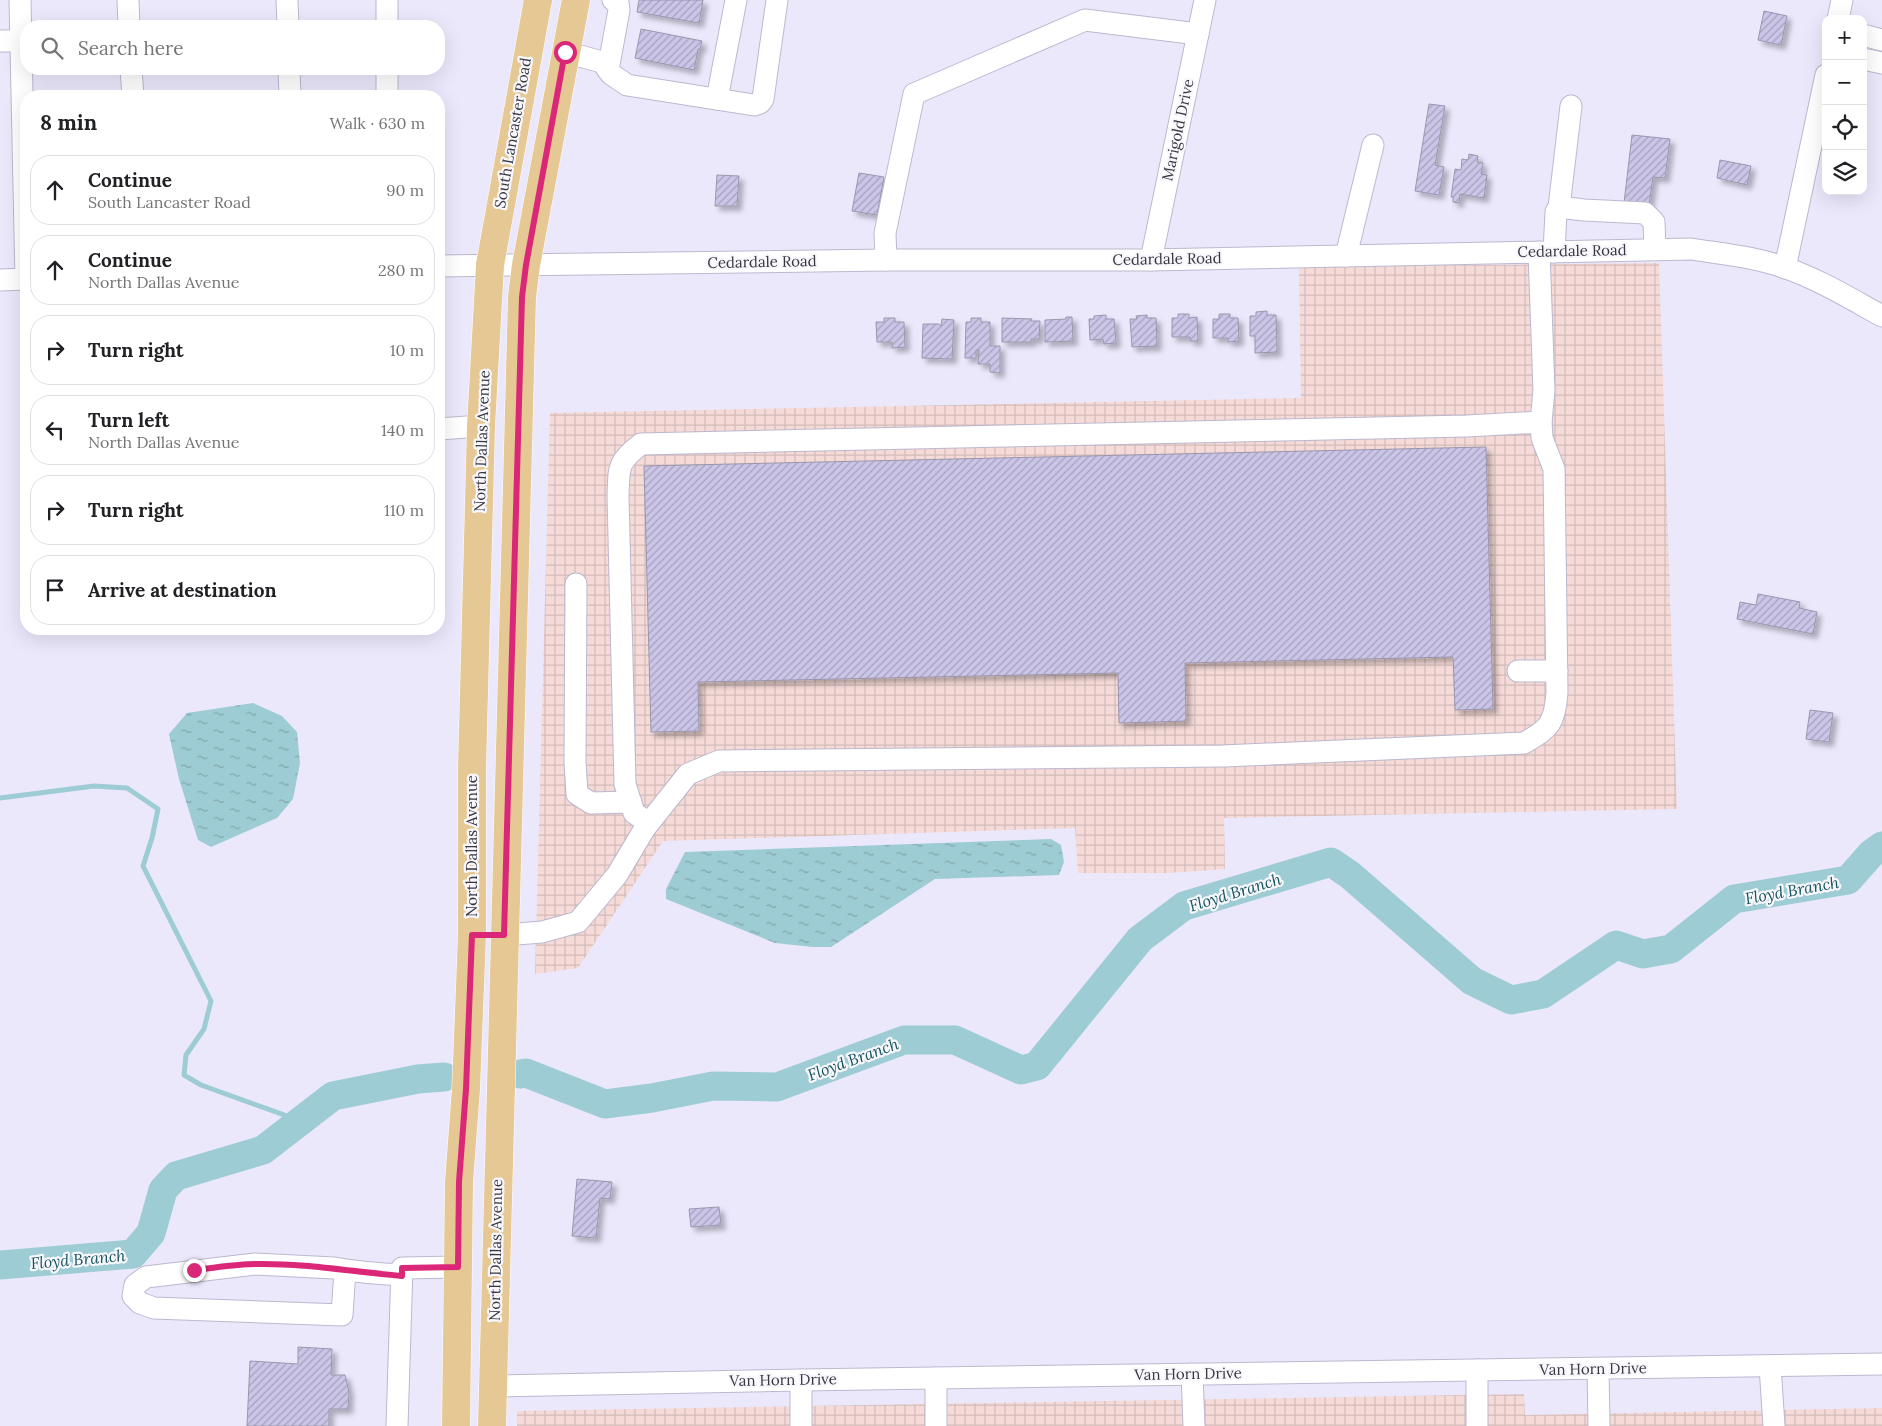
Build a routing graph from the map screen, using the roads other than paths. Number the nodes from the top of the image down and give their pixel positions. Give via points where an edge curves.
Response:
1 (20, 0) edge
2 (128, 0) edge
3 (287, 0) edge
4 (387, 0) edge
5 (538, 0) edge
6 (576, 0) edge
7 (613, 0) edge
8 (736, 0) edge
9 (777, 0) edge
10 (1205, 0) edge
11 (1842, 0) edge
12 (1839, 15) edge
13 (20, 20) edge
14 (130, 20) edge
15 (288, 20) edge
16 (387, 20) edge
17 (1198, 34) junction
18 (1867, 36) edge
19 (20, 40) edge
20 (1882, 40) edge
21 (0, 41) edge
22 (565, 52) junction
23 (1867, 60) edge
24 (1882, 63) edge
25 (608, 70) junction
26 (22, 75) edge
27 (131, 75) edge
28 (289, 75) edge
29 (387, 75) edge
30 (22, 90) edge
31 (132, 90) edge
32 (290, 90) edge
33 (387, 90) edge
34 (1822, 95) edge
35 (718, 99) junction
36 (1571, 106) dead end
37 (1373, 145) dead end
38 (1559, 207) junction
39 (1655, 249) junction
40 (1546, 252) junction
41 (1346, 256) junction
42 (886, 260) junction
43 (1151, 260) junction
44 (490, 265) junction
45 (526, 265) junction
46 (445, 266) edge
47 (1785, 268) junction
48 (20, 279) edge
49 (0, 280) edge
50 (1882, 316) edge
51 (1540, 422) junction
52 (481, 426) junction
53 (445, 429) edge
54 (576, 584) dead end
55 (1518, 671) dead end
56 (1557, 671) junction
57 (631, 802) junction
58 (649, 823) junction
59 (472, 935) junction
60 (504, 935) junction
61 (458, 1267) junction
62 (345, 1270) junction
63 (402, 1276) junction
64 (1882, 1364) edge
65 (1770, 1366) junction
66 (1598, 1369) junction
67 (1477, 1370) junction
68 (1192, 1374) junction
69 (936, 1378) junction
70 (801, 1380) junction
71 (493, 1386) junction
72 (397, 1426) edge
73 (456, 1426) edge
74 (492, 1426) edge
75 (801, 1426) edge
76 (936, 1426) edge
77 (1194, 1426) edge
78 (1477, 1426) edge
79 (1599, 1426) edge
80 (1774, 1426) edge

1 - 13 street
2 - 14 street
3 - 15 street
4 - 16 street
5 - 44 main road, South Lancaster Road
6 - 22 main road
7 - 25 street via 618,3 619,10
8 - 35 street
9 - 35 street via 763,98 754,105
10 - 17 street, Marigold Drive
11 - 12 street
17 - 42 street via 1085,20 914,94 885,233
17 - 43 street, Marigold Drive
18 - 20 street
19 - 21 street
22 - 25 street via 602,62
22 - 45 main road
23 - 24 street
25 - 35 street via 627,85
26 - 30 street
27 - 31 street
28 - 32 street
29 - 33 street
34 - 47 street
36 - 38 street
37 - 41 street
38 - 39 street via 1645,213 1654,222
38 - 40 street
39 - 40 street, Cedardale Road
39 - 47 street, Cedardale Road via 1692,249
40 - 41 street, Cedardale Road
40 - 51 street via 1544,390
41 - 43 street, Cedardale Road
42 - 43 street, Cedardale Road
42 - 45 street, Cedardale Road
44 - 45 street, Cedardale Road
44 - 46 street, Cedardale Road
44 - 52 main road, North Dallas Avenue
45 - 60 main road, North Dallas Avenue via 518,396
47 - 50 street, Cedardale Road via 1828,286
48 - 49 street
51 - 56 street via 1542,438 1554,469
51 - 57 street via 641,444 620,466 618,496 626,784
52 - 53 street
52 - 59 main road, North Dallas Avenue via 472,768
54 - 57 street via 577,794 590,803
55 - 56 street
56 - 58 street via 1555,711 1544,732 1524,743 1223,756 719,762 688,774
57 - 58 street via 634,813
58 - 60 street via 617,876 578,922 542,932
59 - 60 main road
59 - 61 main road, North Dallas Avenue via 459,1182
60 - 71 main road, North Dallas Avenue
61 - 63 street via 402,1268
61 - 73 main road, North Dallas Avenue
62 - 62 street via 255,1264 194,1270 146,1277 135,1285 133,1296 140,1303 154,1308 342,1314
62 - 63 street
63 - 72 street
64 - 65 street, Van Horn Drive
65 - 66 street, Van Horn Drive
65 - 80 street
66 - 67 street, Van Horn Drive
66 - 79 street
67 - 68 street, Van Horn Drive
67 - 78 street
68 - 69 street, Van Horn Drive
68 - 77 street
69 - 70 street, Van Horn Drive
69 - 76 street
70 - 71 street, Van Horn Drive
70 - 75 street
71 - 74 main road, North Dallas Avenue

